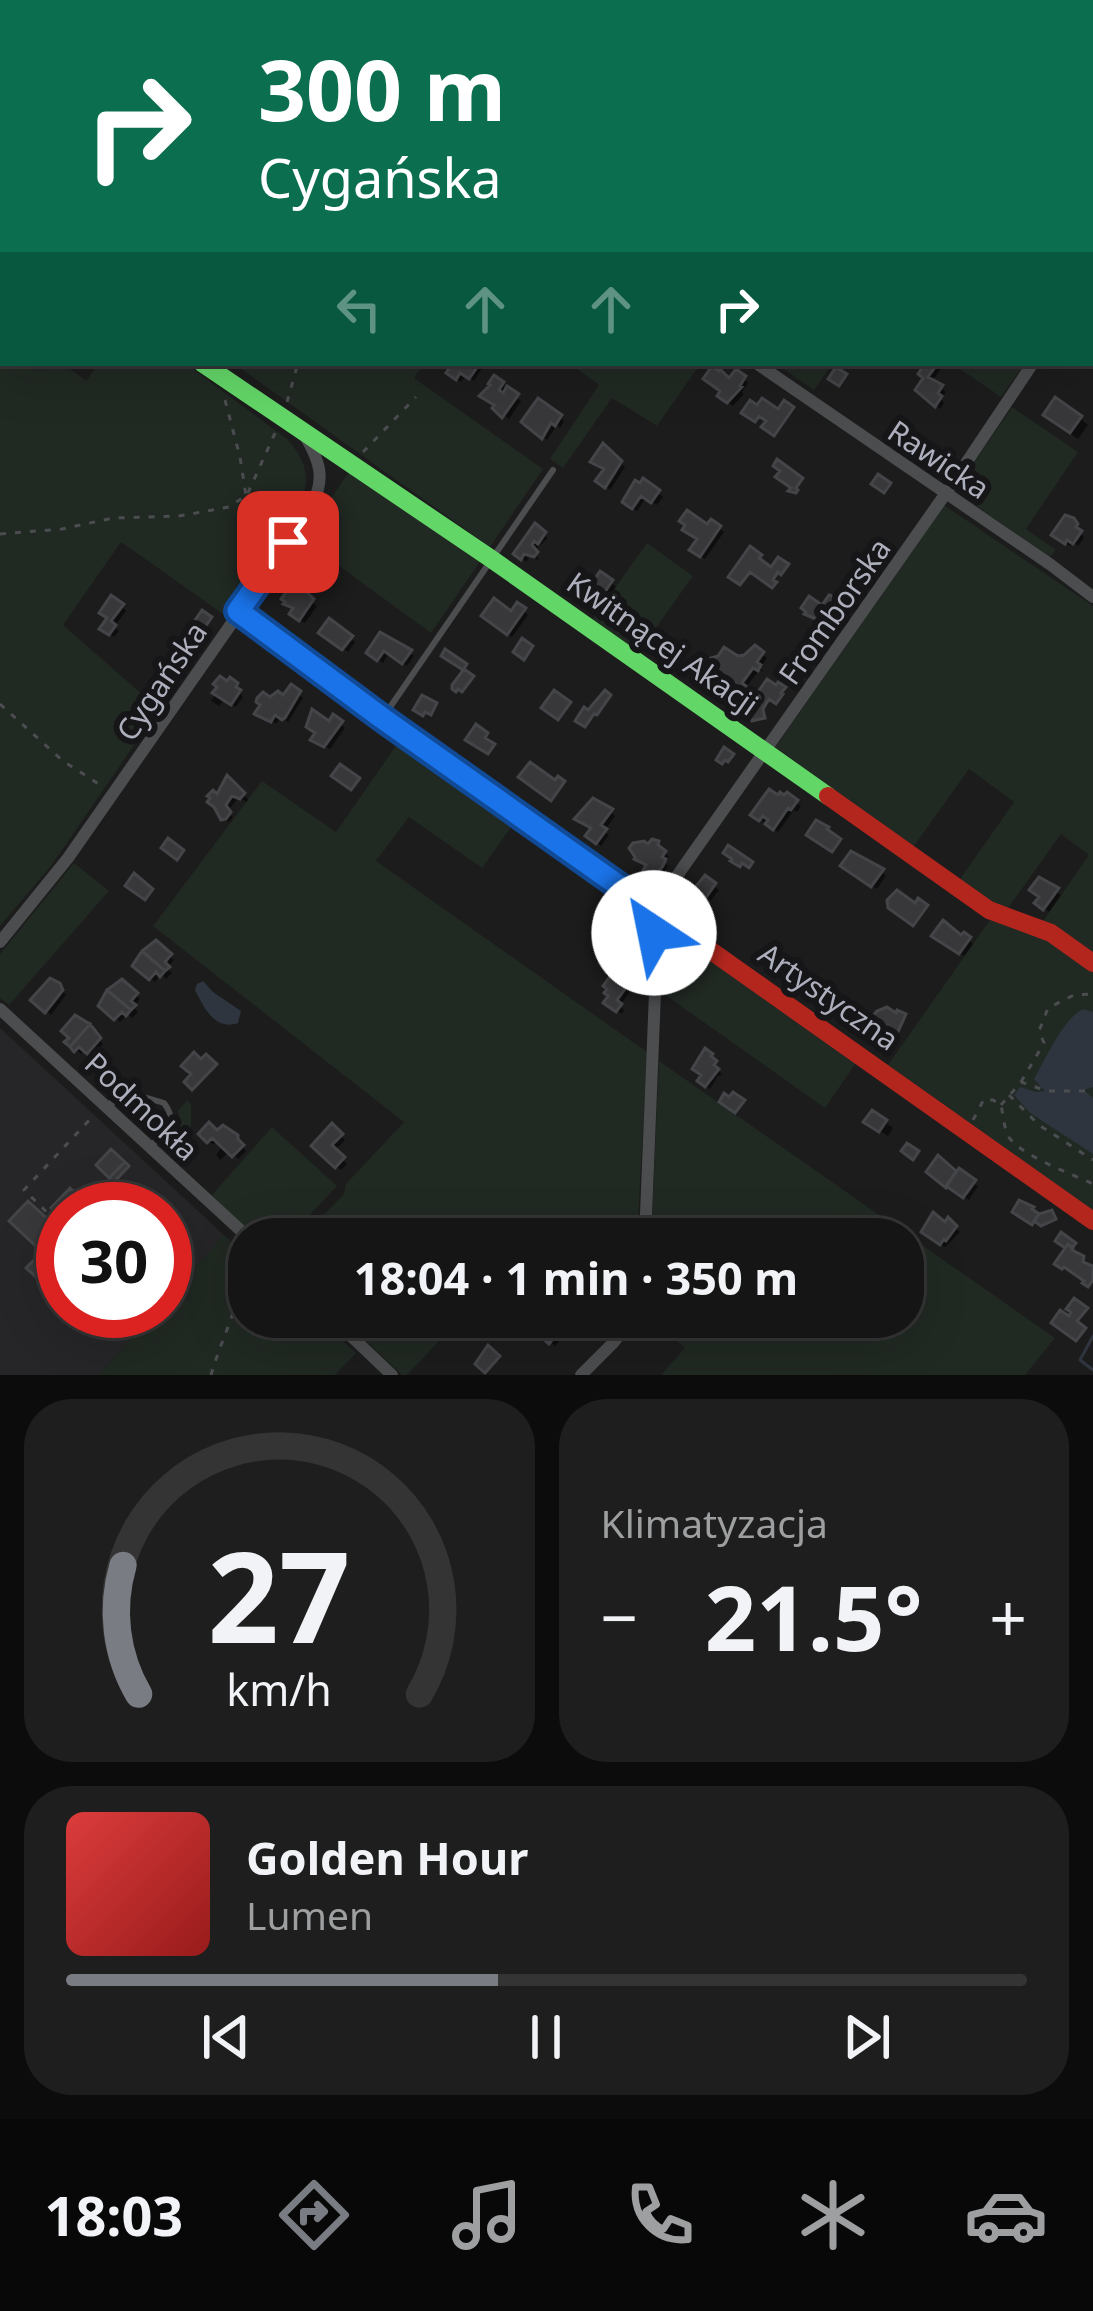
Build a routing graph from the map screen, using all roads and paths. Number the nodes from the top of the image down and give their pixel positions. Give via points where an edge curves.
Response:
1 (297, 366) edge
2 (760, 366) edge
3 (1031, 366) edge
4 (210, 369) edge
5 (416, 397) dead end
6 (282, 418) junction
7 (304, 435) junction
8 (350, 463) junction
9 (553, 470) dead end
10 (946, 494) junction
11 (247, 495) junction
12 (0, 534) edge
13 (490, 558) junction
14 (1093, 597) edge
15 (243, 605) junction
16 (0, 704) edge
17 (382, 718) junction
18 (764, 752) junction
19 (114, 794) junction
20 (653, 910) junction
21 (0, 941) edge
22 (1093, 963) edge
23 (1093, 994) edge
24 (0, 1009) edge
25 (1021, 1082) junction
26 (1093, 1091) edge
27 (1009, 1095) junction
28 (106, 1103) junction
29 (1001, 1105) junction
30 (967, 1131) junction
31 (149, 1145) junction
32 (1093, 1160) edge
33 (1093, 1183) edge
34 (36, 1202) edge
35 (228, 1218) edge
36 (646, 1218) edge
37 (1093, 1221) edge
38 (228, 1329) edge
39 (353, 1338) edge
40 (617, 1338) edge
41 (211, 1375) edge
42 (392, 1375) edge
43 (581, 1375) edge

1 - 6 path
2 - 10 street, Rawicka
3 - 10 street, Fromborska
4 - 6 street, Kwitnącej Akacji
4 - 11 path
5 - 8 path
6 - 7 street, Kwitnącej Akacji
6 - 11 path
7 - 8 street, Kwitnącej Akacji
7 - 15 street, Cygańska via 317,455 318,494
8 - 13 street, Kwitnącej Akacji
9 - 13 lane
10 - 14 street, Rawicka
10 - 18 street, Fromborska
11 - 12 path via 229,507 179,516
11 - 15 path
13 - 17 lane
13 - 18 street, Kwitnącej Akacji
15 - 17 street, Artystyczna
15 - 19 street, Cygańska
16 - 19 path
17 - 20 street, Artystyczna
18 - 20 street, Fromborska
18 - 22 street, Kwitnącej Akacji via 989,910 1051,933
19 - 21 street, Cygańska
20 - 30 street, Artystyczna
20 - 36 street
23 - 25 path via 1048,1008 1039,1031 1044,1043
24 - 28 street, Podmokła
25 - 26 path
25 - 27 path
27 - 29 path
27 - 32 path
28 - 31 street, Podmokła
28 - 31 lane via 164,1102 171,1127
28 - 34 path via 24,1190
29 - 30 path via 984,1099
29 - 33 path via 1014,1143
30 - 37 street, Artystyczna
31 - 35 street, Podmokła
38 - 41 path
39 - 42 street
40 - 43 street

